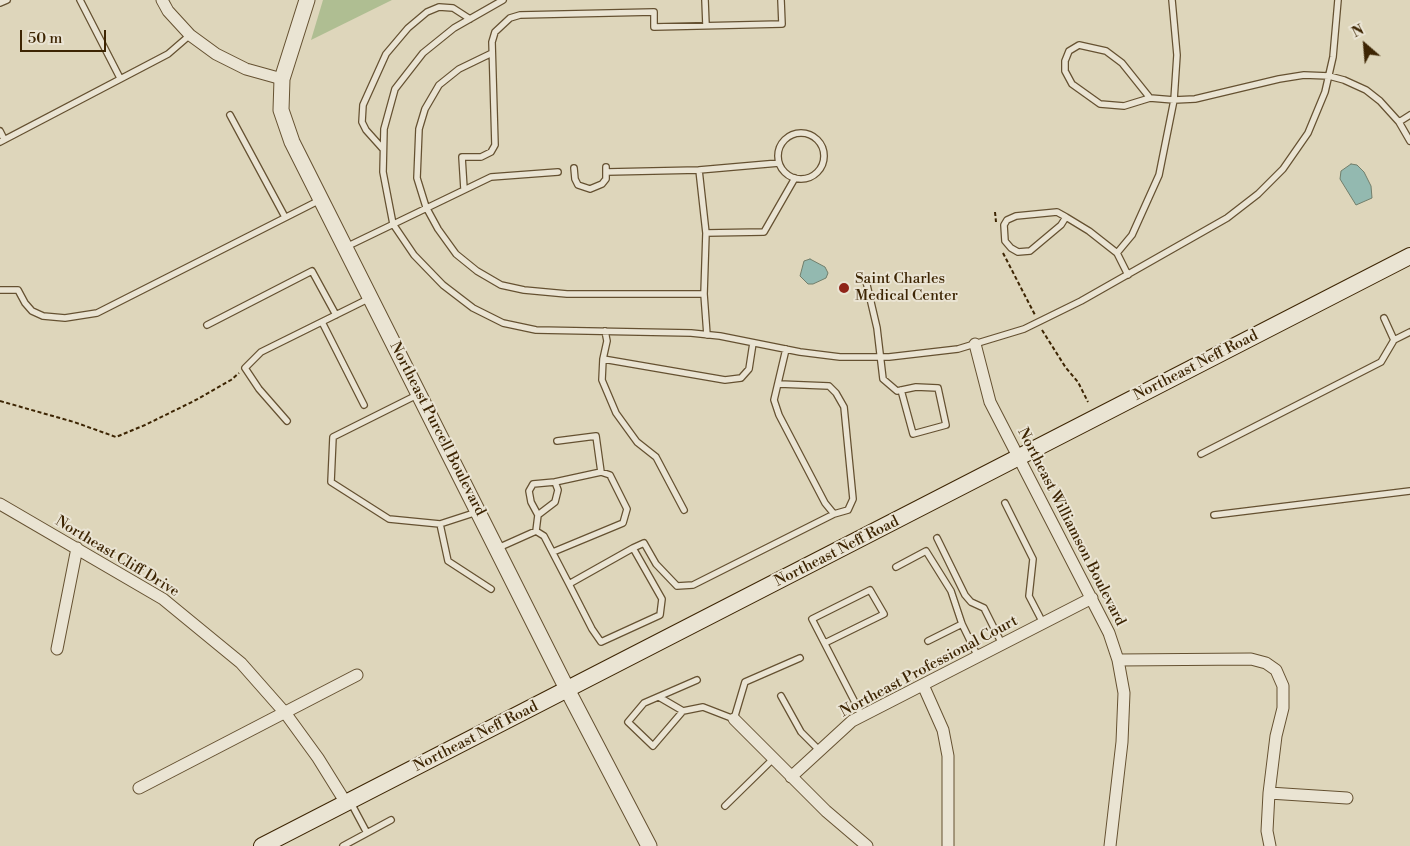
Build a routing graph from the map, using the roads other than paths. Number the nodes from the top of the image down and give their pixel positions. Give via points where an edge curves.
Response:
1 (7, 0) edge
2 (80, 0) edge
3 (162, 0) edge
4 (306, 0) edge
5 (503, 0) edge
6 (705, 0) edge
7 (781, 0) edge
8 (1172, 0) edge
9 (1338, 0) edge
10 (0, 4) edge
11 (470, 19) junction
12 (706, 25) junction
13 (190, 35) junction
14 (492, 53) junction
15 (1329, 76) junction
16 (120, 78) junction
17 (282, 79) junction
18 (1150, 98) junction
19 (1174, 100) junction
20 (230, 114) dead end
21 (1410, 115) edge
22 (1399, 122) junction
23 (0, 131) edge
24 (2, 141) edge
25 (1410, 142) edge
26 (383, 149) junction
27 (779, 163) junction
28 (574, 168) dead end
29 (700, 170) junction
30 (558, 172) dead end
31 (795, 178) junction
32 (464, 188) junction
33 (321, 200) junction
34 (426, 208) junction
35 (1066, 216) junction
36 (285, 217) junction
37 (393, 224) junction
38 (706, 233) junction
39 (345, 247) junction
40 (1116, 253) junction
41 (1410, 256) edge
42 (1128, 275) junction
43 (866, 281) dead end
44 (0, 290) edge
45 (704, 294) junction
46 (370, 298) junction
47 (336, 315) junction
48 (1384, 318) dead end
49 (322, 322) junction
50 (207, 325) dead end
51 (605, 331) junction
52 (1410, 332) edge
53 (707, 335) junction
54 (1394, 340) junction
55 (753, 343) junction
56 (975, 344) junction
57 (786, 350) junction
58 (879, 357) junction
59 (603, 359) junction
60 (779, 384) junction
61 (901, 390) junction
62 (419, 394) junction
63 (364, 405) dead end
64 (287, 421) dead end
65 (557, 441) dead end
66 (1201, 454) dead end
67 (1019, 458) junction
68 (601, 472) junction
69 (555, 482) junction
70 (1410, 491) edge
71 (1005, 503) dead end
72 (0, 504) edge
73 (684, 510) dead end
74 (479, 512) junction
75 (834, 514) junction
76 (538, 515) junction
77 (1214, 515) dead end
78 (440, 524) junction
79 (536, 531) junction
80 (937, 538) dead end
81 (77, 548) junction
82 (633, 548) junction
83 (498, 549) junction
84 (553, 552) junction
85 (896, 567) dead end
86 (569, 584) junction
87 (491, 589) dead end
88 (1092, 598) junction
89 (962, 624) junction
90 (1042, 624) junction
91 (928, 641) dead end
92 (824, 643) junction
93 (1002, 644) junction
94 (57, 649) dead end
95 (978, 657) junction
96 (800, 658) dead end
97 (1118, 660) junction
98 (357, 676) dead end
99 (697, 680) dead end
100 (922, 685) junction
101 (568, 691) junction
102 (781, 696) dead end
103 (659, 697) junction
104 (683, 711) junction
105 (286, 714) junction
106 (862, 716) junction
107 (734, 719) junction
108 (820, 751) junction
109 (774, 759) junction
110 (791, 777) junction
111 (139, 788) dead end
112 (1269, 793) junction
113 (1348, 798) dead end
114 (348, 802) junction
115 (725, 806) dead end
116 (391, 820) dead end
117 (367, 833) junction
118 (273, 844) edge
119 (343, 846) edge
120 (649, 846) edge
121 (867, 846) edge
122 (948, 846) edge
123 (1110, 846) edge
124 (1270, 846) edge

1 - 10 lane
2 - 16 lane
3 - 13 street
4 - 17 street, Northeast Purcell Boulevard
5 - 11 lane
6 - 12 lane
7 - 12 lane via 782,24
8 - 19 lane via 1177,55
9 - 15 lane
11 - 26 lane via 422,53 395,89 384,129
11 - 26 lane via 453,8 439,7 427,12 408,28 386,54 363,105 362,122
12 - 14 lane via 654,26 654,12 520,16 506,21 495,32
13 - 16 lane via 168,54
13 - 17 street via 216,54 246,69
14 - 32 lane via 495,145 491,152 481,157 462,157
14 - 34 lane via 458,70 439,85 425,109 419,129 417,178
15 - 19 lane via 1279,78 1195,99
15 - 22 lane via 1366,90
15 - 42 lane via 1308,133 1277,175 1228,218
16 - 24 lane
17 - 33 street, Northeast Purcell Boulevard via 281,110 292,142
18 - 18 lane via 1122,63 1106,51 1079,45 1069,51 1065,71 1072,84 1100,104 1124,106
18 - 19 lane
19 - 40 lane via 1159,175 1132,235
20 - 36 lane
21 - 22 lane
22 - 25 lane
23 - 24 lane
26 - 37 lane via 383,172
27 - 29 lane
27 - 31 lane
27 - 31 lane via 778,152 791,135 809,134 816,140 822,148 821,168 811,177
28 - 29 lane via 578,185 590,190 602,184 606,170
29 - 38 lane
30 - 32 lane via 491,177
31 - 38 lane via 764,232
32 - 34 lane
33 - 36 lane
33 - 39 street, Northeast Purcell Boulevard
34 - 37 lane
34 - 45 lane via 456,254 501,285 567,294
35 - 35 lane via 1057,212 1016,216 1004,225 1006,241 1018,252 1030,251 1061,225
35 - 40 lane
36 - 44 lane via 97,313 66,318 43,316 24,303 18,290
37 - 39 lane
37 - 51 lane via 414,255 443,285 473,308 503,323 536,330
38 - 45 lane
39 - 46 street, Northeast Purcell Boulevard
40 - 42 lane
41 - 67 main road, Northeast Neff Road
42 - 56 lane via 1024,329
43 - 58 lane via 877,328
45 - 53 lane
46 - 47 lane
46 - 62 street, Northeast Purcell Boulevard
47 - 49 lane
47 - 50 lane via 312,271
48 - 54 lane
49 - 63 lane
49 - 64 lane via 261,352 244,368
51 - 53 lane
51 - 59 lane via 607,341
52 - 54 lane
53 - 55 lane
54 - 66 lane via 1381,362
55 - 57 lane
55 - 59 lane via 749,369 741,378 725,380
56 - 58 lane via 958,349
56 - 67 street, Northeast Williamson Boulevard via 990,402
57 - 58 lane via 840,357
57 - 60 lane
58 - 61 lane via 883,379 896,391
59 - 73 lane via 602,380 616,413 637,442 656,457
60 - 75 lane via 774,400 779,415 824,503
60 - 75 lane via 829,386 844,407 854,500 848,510
61 - 61 lane via 938,388 946,425 913,434
62 - 74 street, Northeast Purcell Boulevard
62 - 78 lane via 333,438 331,482 389,520
65 - 68 lane via 596,436
67 - 88 street, Northeast Williamson Boulevard
67 - 101 main road, Northeast Neff Road
68 - 69 lane
68 - 84 lane via 610,476 627,509 623,523
69 - 76 lane via 558,490 555,502
69 - 76 lane via 533,484 529,491
70 - 77 lane
71 - 90 lane via 1034,559 1029,596
72 - 81 street, Northeast Cliff Drive
74 - 78 lane
74 - 83 street, Northeast Purcell Boulevard
75 - 82 lane via 693,585 677,586 656,564 644,543
76 - 79 lane
78 - 87 lane via 448,562
79 - 83 lane
79 - 84 lane via 544,536
80 - 93 lane via 966,596 984,608
81 - 94 street
81 - 105 street, Northeast Cliff Drive via 163,599 241,663
82 - 86 lane
82 - 86 lane via 662,599 660,614 601,642
83 - 101 street, Northeast Purcell Boulevard
84 - 86 lane
85 - 89 lane via 926,551 951,591
88 - 90 street, Northeast Professional Court
88 - 97 street, Northeast Williamson Boulevard
89 - 91 lane
89 - 95 lane
90 - 93 street, Northeast Professional Court
92 - 92 lane via 812,619 870,590 884,614
92 - 106 lane
93 - 95 street, Northeast Professional Court
95 - 100 street, Northeast Professional Court
96 - 107 lane via 745,682
97 - 112 street via 1251,658 1276,670 1283,686 1283,708
97 - 123 street, Northeast Williamson Boulevard via 1124,693 1122,742
98 - 105 street
99 - 103 lane
100 - 106 street, Northeast Professional Court
100 - 122 street via 943,730 948,756
101 - 114 main road, Northeast Neff Road
101 - 120 street, Northeast Purcell Boulevard
102 - 108 lane via 800,732
103 - 104 lane
103 - 104 lane via 644,703 628,722 654,746
104 - 107 lane via 703,707
105 - 111 street
105 - 114 street, Northeast Cliff Drive
106 - 108 street, Northeast Professional Court via 852,721
107 - 109 street
108 - 110 street, Northeast Professional Court
109 - 110 street
109 - 115 lane
110 - 121 street
112 - 113 street
112 - 124 street via 1267,831
114 - 117 lane
114 - 118 main road, Northeast Neff Road
116 - 117 lane
117 - 119 lane

